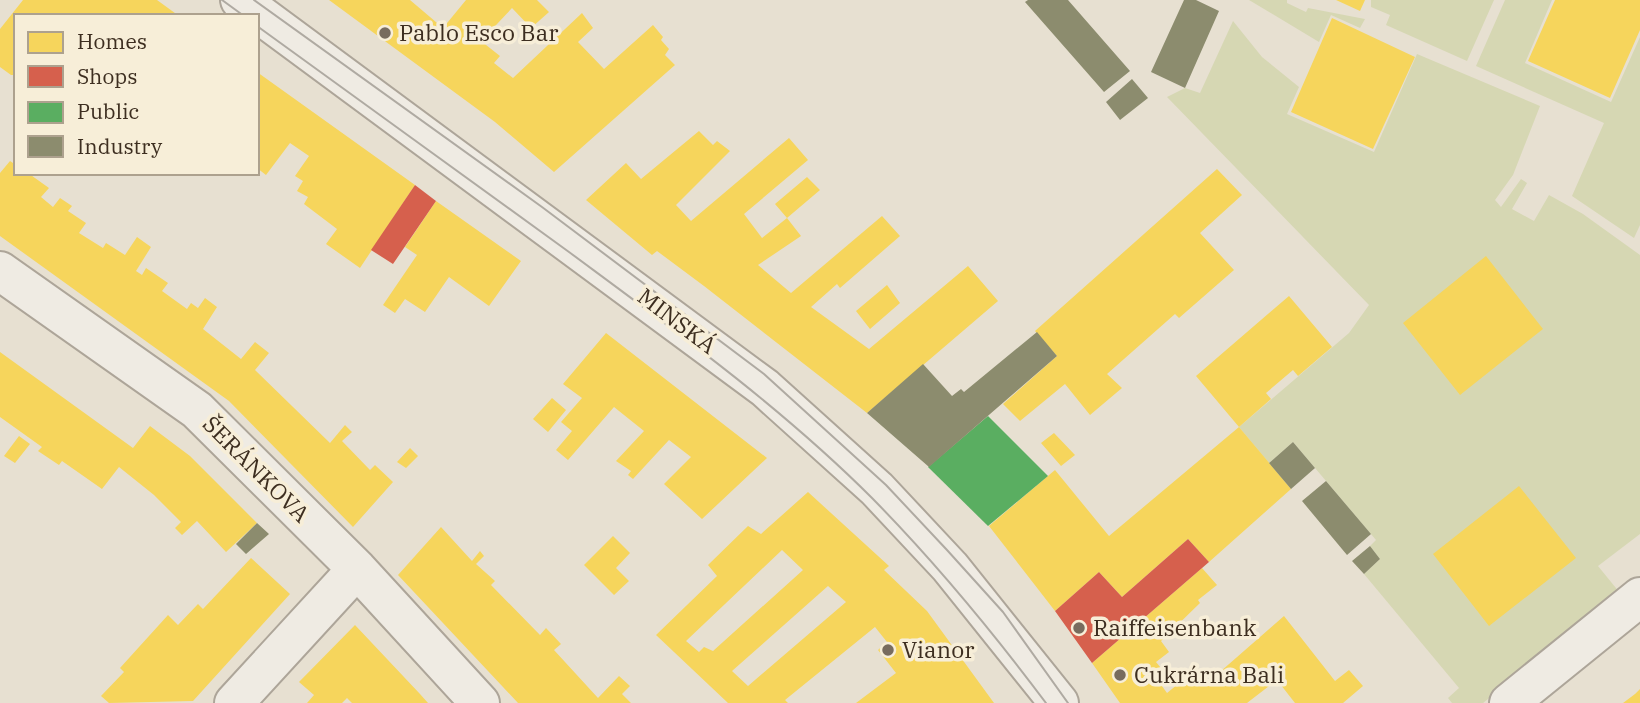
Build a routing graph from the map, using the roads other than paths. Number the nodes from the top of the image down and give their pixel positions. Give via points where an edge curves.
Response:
1 (240, 0) edge
2 (259, 14) edge
3 (259, 14) edge
4 (0, 271) edge
5 (357, 569) junction
6 (1640, 597) edge
7 (234, 703) edge
8 (480, 703) edge
9 (1059, 703) edge
10 (1509, 703) edge

1 - 3 street, MINSKÁ
2 - 9 street, MINSKÁ via 765,388 877,489 950,568
4 - 5 street, ŠERÁNKOVA via 197,410
5 - 7 street
5 - 8 street, ŠERÁNKOVA
6 - 10 street

